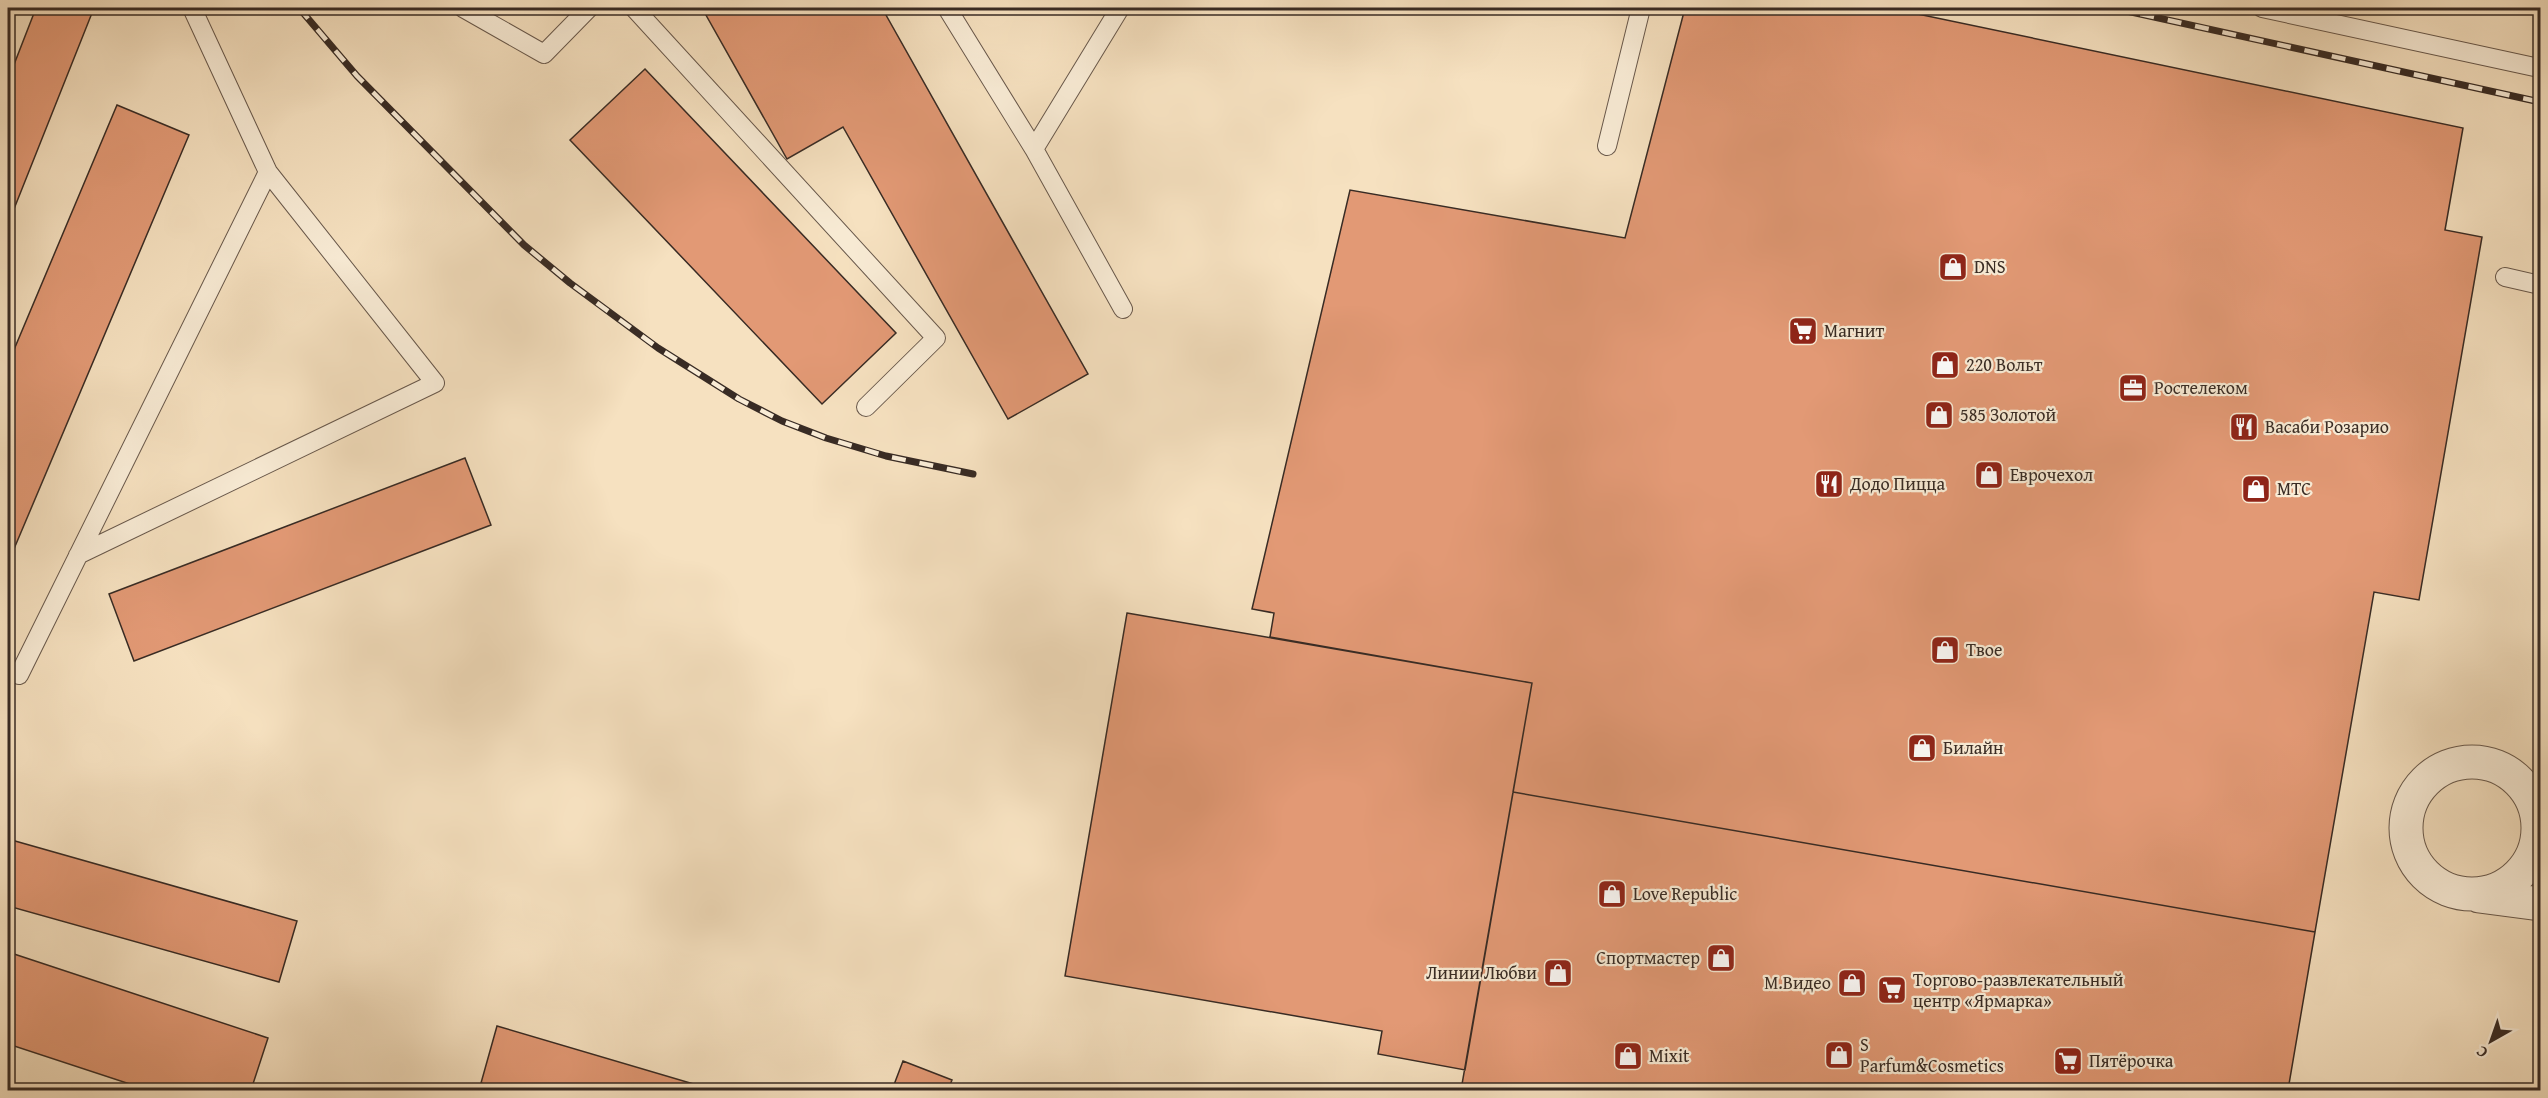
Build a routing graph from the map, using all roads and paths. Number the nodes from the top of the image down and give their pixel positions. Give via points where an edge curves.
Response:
1 (192, 8) edge
2 (463, 8) edge
3 (589, 8) edge
4 (634, 8) edge
5 (947, 8) edge
6 (1120, 8) edge
7 (1641, 8) edge
8 (2262, 8) edge
9 (2540, 68) edge
10 (1607, 146) dead end
11 (1034, 149) junction
12 (268, 172) junction
13 (2505, 277) dead end
14 (2541, 285) edge
15 (1123, 309) dead end
16 (866, 407) dead end
17 (78, 555) junction
18 (19, 675) dead end
19 (2528, 784) edge
20 (2539, 832) edge
21 (2462, 894) junction
22 (2541, 904) edge

1 - 12 lane
2 - 3 lane via 544,54
4 - 16 lane via 936,338
5 - 11 lane
6 - 11 lane
7 - 10 lane
8 - 9 lane
11 - 15 lane
12 - 17 lane
12 - 17 lane via 435,383
13 - 14 lane
17 - 18 lane
19 - 20 street
19 - 21 street via 2494,766 2472,761 2450,766 2430,777 2415,794 2407,815 2406,836 2413,857 2425,875
20 - 21 street via 2532,857 2512,881 2483,894
21 - 22 street

